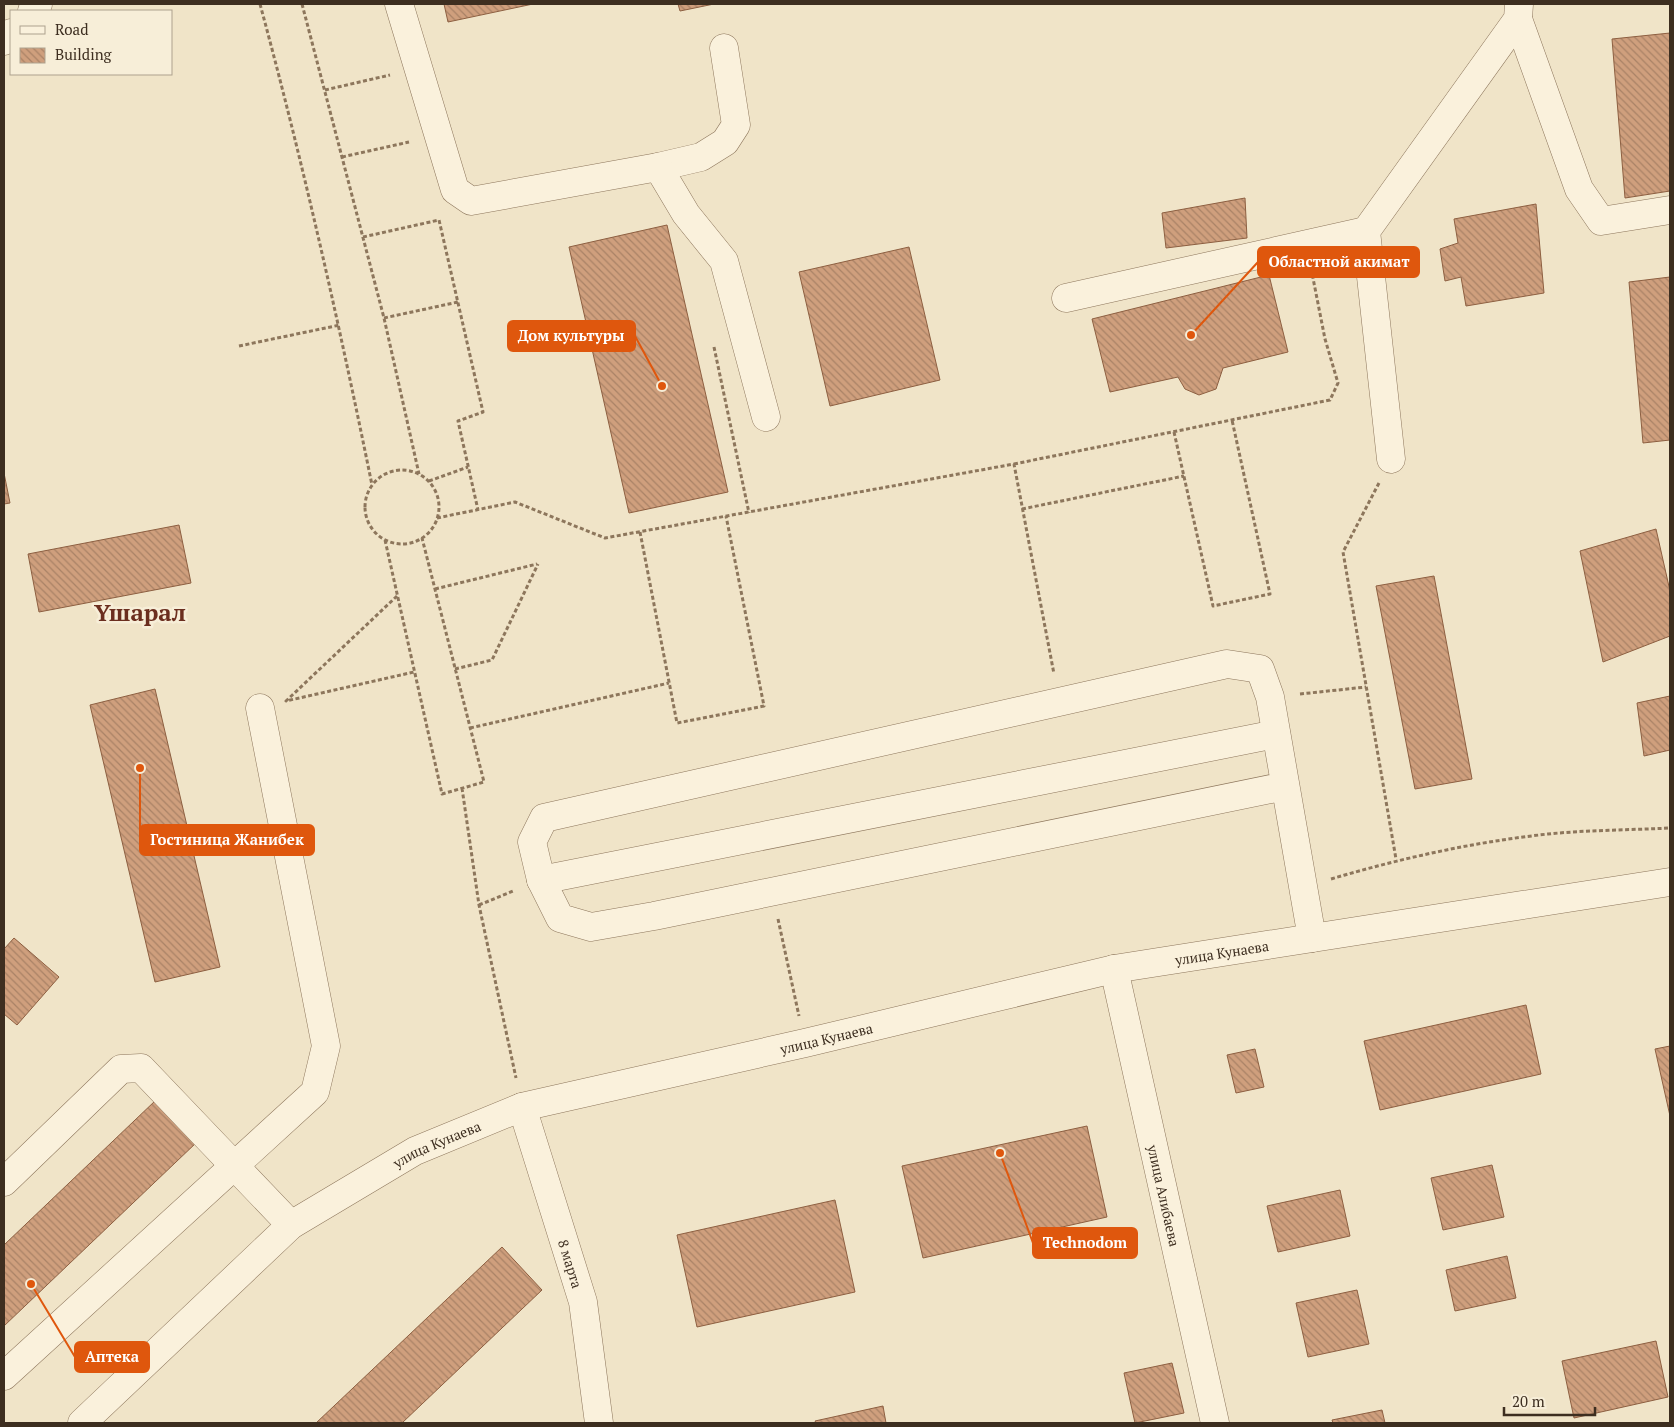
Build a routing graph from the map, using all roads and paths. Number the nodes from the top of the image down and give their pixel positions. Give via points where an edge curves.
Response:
1 (260, 4) edge
2 (302, 4) edge
3 (399, 4) edge
4 (1518, 11) edge
5 (724, 48) dead end
6 (418, 68) junction
7 (325, 90) junction
8 (437, 135) junction
9 (342, 157) junction
10 (658, 167) junction
11 (1670, 210) edge
12 (1366, 231) junction
13 (363, 238) junction
14 (1306, 244) junction
15 (1066, 298) dead end
16 (458, 302) junction
17 (384, 318) junction
18 (340, 325) junction
19 (713, 339) dead end
20 (239, 346) dead end
21 (766, 417) dead end
22 (1232, 420) junction
23 (1174, 432) junction
24 (1391, 459) joint
25 (1014, 464) junction
26 (468, 467) junction
27 (419, 474) junction
28 (1184, 476) junction
29 (429, 481) junction
30 (372, 484) junction
31 (1022, 509) junction
32 (478, 510) junction
33 (749, 513) junction
34 (726, 516) junction
35 (437, 518) junction
36 (640, 532) junction
37 (422, 538) junction
38 (385, 540) junction
39 (435, 589) junction
40 (397, 596) junction
41 (455, 669) junction
42 (414, 672) junction
43 (669, 683) junction
44 (1366, 688) junction
45 (1270, 697) junction
46 (1060, 704) junction
47 (260, 708) dead end
48 (470, 728) junction
49 (1276, 734) junction
50 (1285, 786) junction
51 (462, 788) junction
52 (1670, 828) edge
53 (1396, 859) junction
54 (541, 880) junction
55 (1670, 882) edge
56 (1303, 888) junction
57 (772, 890) junction
58 (479, 905) junction
59 (1312, 938) junction
60 (1114, 969) junction
61 (805, 1043) junction
62 (522, 1107) junction
63 (234, 1165) junction
64 (4, 1182) edge
65 (292, 1225) junction
66 (4, 1376) edge
67 (82, 1423) edge
68 (599, 1423) edge
69 (1215, 1423) edge

1 - 18 path via 296,135
2 - 7 path
3 - 6 street
4 - 11 street via 1579,189 1602,221
4 - 12 street
5 - 10 street via 736,125 725,142 701,157
6 - 7 path
6 - 8 street
7 - 9 path
8 - 9 path
8 - 10 street via 455,190 471,201
9 - 13 path
10 - 21 street via 686,214 724,261
12 - 14 street
12 - 24 street
13 - 16 path via 439,220
13 - 17 path
14 - 15 street
14 - 22 path via 1325,339 1338,383 1330,400
16 - 17 path
16 - 26 path via 483,412 458,421
17 - 27 path
18 - 20 path
18 - 30 path
19 - 33 path
22 - 23 path
22 - 28 path via 1270,594 1213,606
23 - 25 path
23 - 28 path
24 - 44 path via 1343,552
25 - 31 path
25 - 33 path
26 - 29 path
26 - 32 path
27 - 29 path
27 - 30 path via 393,470
28 - 31 path
29 - 35 path via 439,505
30 - 38 path via 364,509 375,532
31 - 46 path
32 - 35 path
32 - 36 path via 516,502 604,538
33 - 34 path
34 - 36 path
34 - 43 path via 764,706 676,723
35 - 37 path via 432,529
36 - 43 path
37 - 38 path via 397,544
37 - 39 path
38 - 40 path
39 - 41 path
39 - 41 path via 538,564 492,660
40 - 42 path
40 - 42 path via 286,701
41 - 48 path
42 - 51 path via 442,794
43 - 48 path
44 - 45 path
44 - 53 path
45 - 46 street via 1260,669 1227,664
45 - 49 street
46 - 54 street via 544,818 532,842
47 - 63 street via 326,1046 315,1092
48 - 51 path via 484,782
49 - 50 street
49 - 54 street
50 - 56 street
50 - 57 street
51 - 58 path
52 - 53 path via 1549,834
53 - 56 path
54 - 57 street via 560,918 591,927
54 - 58 path
55 - 59 street, улица Кунаева
56 - 59 street
57 - 61 path
58 - 62 path
59 - 60 street, улица Кунаева
60 - 61 street, улица Кунаева
60 - 69 street, улица Алибаева
61 - 62 street, улица Кунаева
62 - 65 street, улица Кунаева via 415,1151
62 - 68 street, 8 марта via 582,1302
63 - 64 street via 141,1068 121,1069
63 - 65 street
63 - 66 street
65 - 67 street, улица Кунаева

